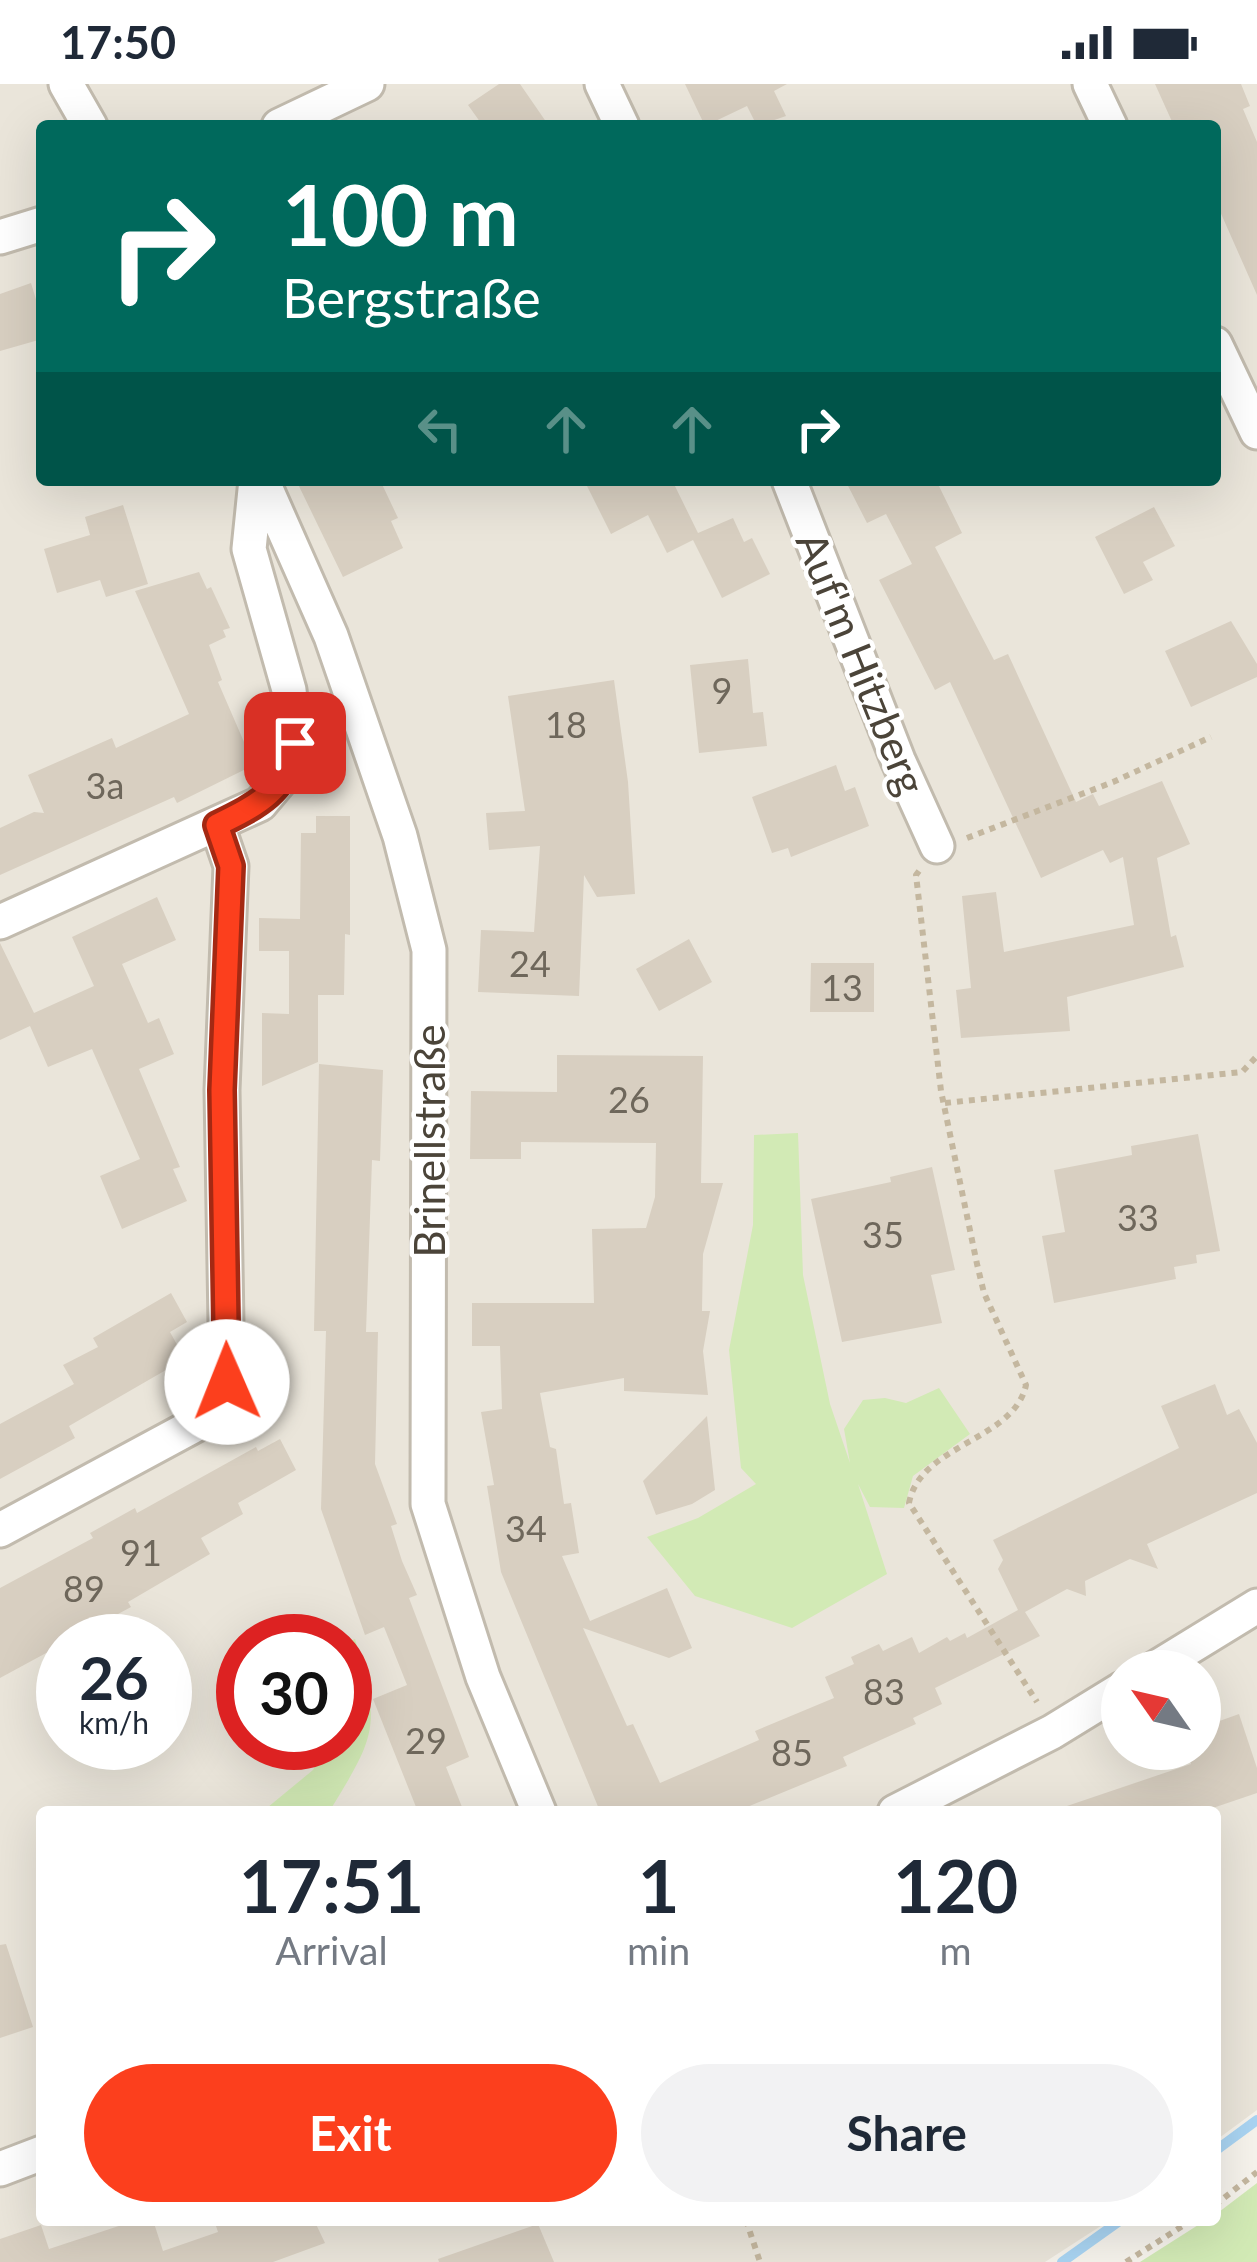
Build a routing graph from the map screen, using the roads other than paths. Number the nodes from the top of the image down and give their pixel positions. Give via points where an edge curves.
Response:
1 (66, 84) edge
2 (367, 84) edge
3 (602, 84) edge
4 (1090, 84) edge
5 (87, 120) edge
6 (292, 120) edge
7 (619, 120) edge
8 (1107, 120) edge
9 (36, 226) edge
10 (0, 236) edge
11 (1221, 357) edge
12 (1257, 432) edge
13 (258, 486) edge
14 (262, 486) edge
15 (791, 486) edge
16 (217, 825) junction
17 (937, 846) road end
18 (0, 922) edge
19 (0, 1530) edge
20 (1257, 1606) edge
21 (1185, 1650) edge
22 (1101, 1702) edge
23 (537, 1806) edge
24 (907, 1806) edge
25 (36, 2155) edge
26 (0, 2169) edge

1 - 5 street
2 - 6 street
3 - 7 street
4 - 8 street
9 - 10 street
11 - 12 street
13 - 16 street via 249,549 289,690 295,743 279,786
14 - 23 street, Brinellstraße via 331,636 400,836 429,950 428,1504 483,1677
15 - 17 street, Auf'm Hitzberg
16 - 18 street
16 - 19 street via 231,866 222,1404
20 - 21 street
22 - 24 street
25 - 26 street

